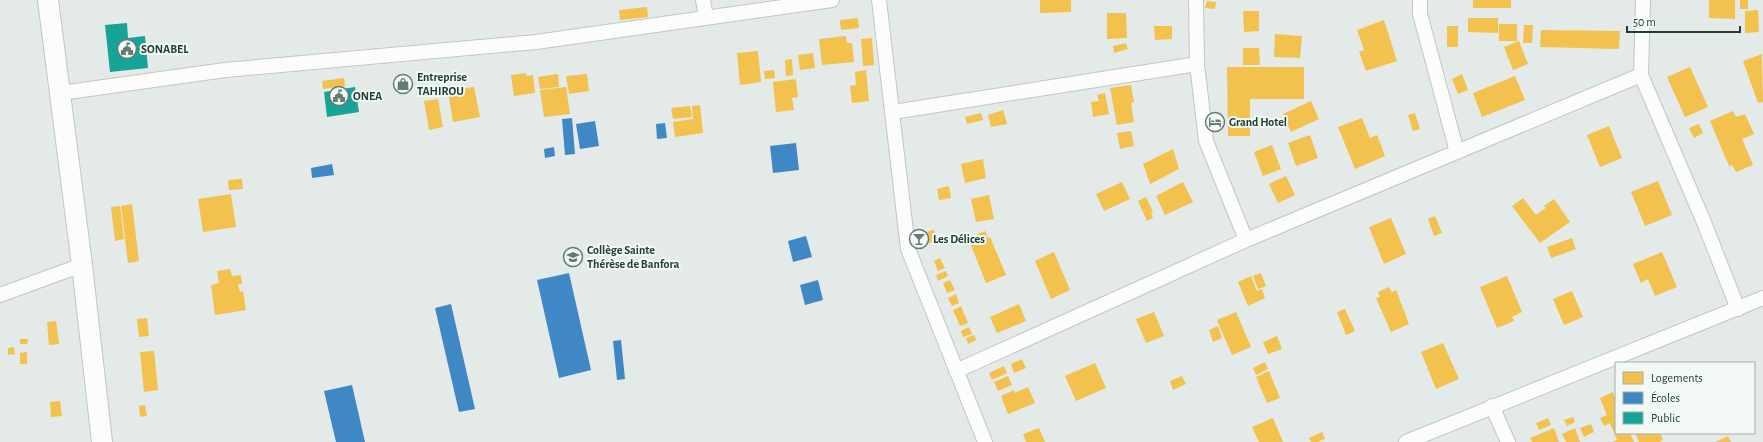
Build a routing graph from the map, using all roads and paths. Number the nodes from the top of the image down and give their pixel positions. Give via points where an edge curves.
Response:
1 (48, 0) edge
2 (704, 0) edge
3 (832, 0) edge
4 (879, 0) edge
5 (1196, 0) edge
6 (1420, 0) edge
7 (1643, 0) edge
8 (706, 17) junction
9 (1197, 64) junction
10 (1641, 75) junction
11 (61, 93) junction
12 (893, 112) junction
13 (1457, 152) junction
14 (1246, 240) junction
15 (82, 265) junction
16 (0, 295) edge
17 (1763, 298) edge
18 (1738, 309) junction
19 (956, 372) junction
20 (1492, 406) junction
21 (102, 442) edge
22 (985, 442) edge
23 (1406, 442) edge
24 (1508, 442) edge

1 - 11 main road
2 - 8 street
3 - 8 street
4 - 12 street
5 - 9 street
6 - 13 street via 1420,14
7 - 10 street
8 - 11 street via 536,42 225,70
9 - 12 street
9 - 14 street via 1206,140
10 - 13 street
10 - 18 street
11 - 15 main road
12 - 19 street via 908,249
13 - 14 street
14 - 19 street
15 - 16 street
15 - 21 main road
17 - 18 street
18 - 20 street
19 - 22 street
20 - 23 street
20 - 24 street

